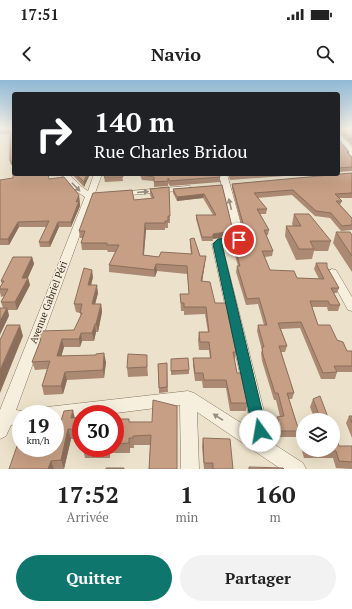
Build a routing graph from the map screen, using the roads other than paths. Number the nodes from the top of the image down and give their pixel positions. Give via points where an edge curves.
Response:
1 (67, 176) edge
2 (98, 176) edge
3 (224, 176) edge
4 (228, 185) junction
5 (215, 186) edge
6 (192, 188) edge
7 (98, 196) junction
8 (332, 272) edge
9 (352, 307) edge
10 (188, 398) junction
11 (64, 412) edge
12 (9, 422) edge
13 (264, 447) junction
14 (190, 469) edge
15 (298, 469) edge

1 -> 7 street via 78,189
2 - 7 street, Avenue Gabriel Péri
3 - 4 street
4 - 5 street
13 -> 4 street via 217,244 221,241 239,240
7 -> 6 street
7 - 12 street, Avenue Gabriel Péri
8 - 9 street
10 - 11 street
13 -> 10 street
10 - 14 street
13 - 15 street

